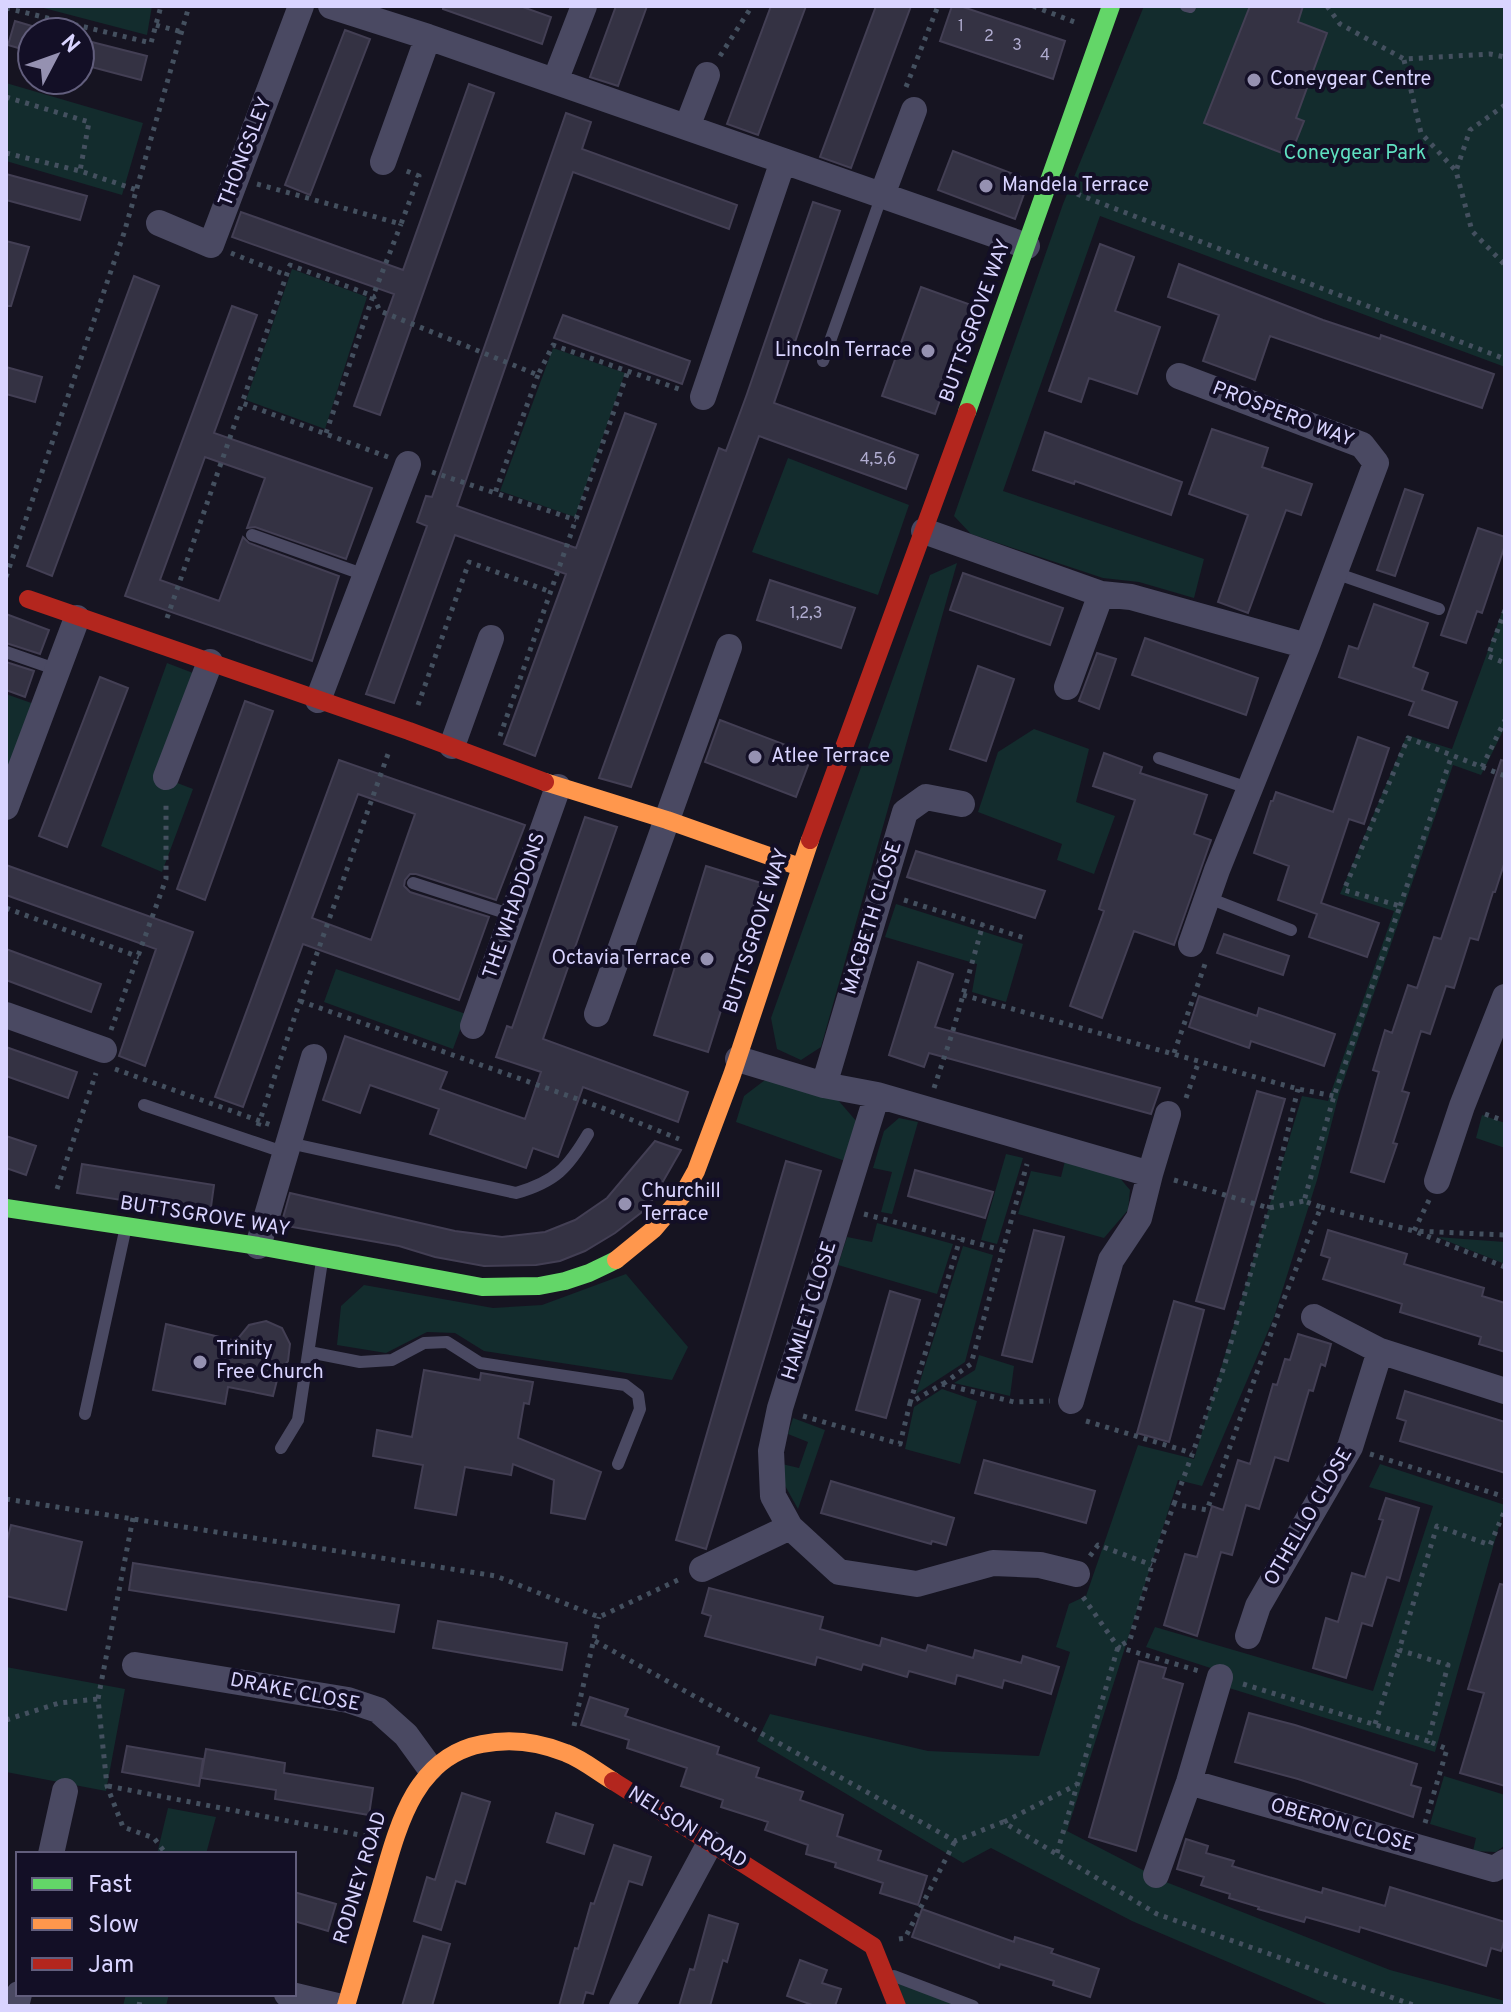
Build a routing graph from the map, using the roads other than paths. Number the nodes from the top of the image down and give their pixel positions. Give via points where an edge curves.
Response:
1 (301, 6) edge
2 (331, 6) edge
3 (584, 6) edge
4 (1111, 6) edge
5 (428, 37) junction
6 (707, 75) road end
7 (555, 81) junction
8 (914, 110) dead end
9 (687, 127) junction
10 (783, 161) junction
11 (383, 162) road end
12 (882, 195) junction
13 (159, 223) dead end
14 (1027, 246) junction
15 (823, 361) dead end
16 (1179, 376) dead end
17 (703, 397) road end
18 (408, 464) road end
19 (924, 531) junction
20 (252, 535) dead end
21 (1335, 573) junction
22 (365, 575) junction
23 (1101, 594) junction
24 (28, 599) dead end
25 (1439, 609) dead end
26 (77, 618) junction
27 (491, 638) dead end
28 (1307, 646) junction
29 (729, 647) dead end
30 (6, 652) edge
31 (210, 662) junction
32 (58, 670) junction
33 (1067, 687) dead end
34 (318, 700) junction
35 (452, 746) junction
36 (1159, 758) dead end
37 (166, 777) road end
38 (558, 787) junction
39 (1248, 788) junction
40 (962, 804) dead end
41 (6, 807) edge
42 (667, 820) junction
43 (800, 867) junction
44 (413, 883) dead end
45 (1206, 897) junction
46 (512, 915) junction
47 (1291, 930) dead end
48 (1191, 944) road end
49 (1505, 999) edge
50 (597, 1014) dead end
51 (6, 1015) edge
52 (473, 1026) dead end
53 (101, 1057) road end
54 (314, 1057) dead end
55 (738, 1059) junction
56 (824, 1085) junction
57 (877, 1095) junction
58 (144, 1105) dead end
59 (1168, 1114) road end
60 (588, 1134) dead end
61 (289, 1143) junction
62 (1150, 1174) junction
63 (1437, 1181) dead end
64 (6, 1208) edge
65 (126, 1227) junction
66 (258, 1246) junction
67 (323, 1258) junction
68 (1314, 1317) dead end
69 (1380, 1351) junction
70 (309, 1352) junction
71 (1505, 1391) edge
72 (1071, 1401) road end
73 (85, 1414) dead end
74 (281, 1448) dead end
75 (618, 1464) dead end
76 (790, 1527) junction
77 (702, 1569) road end
78 (1077, 1574) dead end
79 (1248, 1636) dead end
80 (135, 1665) dead end
81 (1220, 1677) road end
82 (430, 1768) junction
83 (1189, 1782) junction
84 (65, 1791) dead end
85 (710, 1843) junction
86 (51, 1852) edge
87 (1500, 1866) edge
88 (1156, 1875) dead end
89 (885, 1973) junction
90 (295, 1996) edge
91 (337, 2006) edge
92 (346, 2006) edge
93 (622, 2006) edge
94 (897, 2006) edge
95 (973, 2006) edge

1 - 13 street, THONGSLEY via 211,245
2 - 5 street
3 - 7 street
4 - 14 street, BUTTSGROVE WAY
5 - 7 street
5 - 11 street
6 - 9 street
7 - 9 street
8 - 12 street
9 - 10 street
10 - 12 street
10 - 17 street
12 - 14 street
12 - 15 lane
14 - 19 street, BUTTSGROVE WAY
16 - 21 street, PROSPERO WAY via 1362,445 1376,463
18 - 22 street
19 - 23 street
19 - 43 street, BUTTSGROVE WAY
20 - 22 lane
21 - 25 lane
21 - 28 street, PROSPERO WAY
22 - 34 street
23 - 28 street via 1131,597
23 - 33 street
24 - 26 street
26 - 31 street
26 - 32 street
27 - 35 street
28 - 39 street, PROSPERO WAY
29 - 42 street
30 - 32 lane
31 - 34 street
31 - 37 street
32 - 41 street
34 - 35 street
35 - 38 street
36 - 39 lane
38 - 42 street
38 - 46 street, THE WHADDONS
39 - 45 street, PROSPERO WAY
40 - 56 street, MACBETH CLOSE via 926,797 905,812
42 - 43 street
42 - 50 street
43 - 55 street, BUTTSGROVE WAY
44 - 46 lane
45 - 47 lane
45 - 48 street, PROSPERO WAY
46 - 52 street, THE WHADDONS
49 - 63 street
51 - 53 street
54 - 61 street
55 - 56 street
55 - 67 street, BUTTSGROVE WAY via 706,1149 677,1204 652,1233 596,1270 564,1283 511,1289
56 - 57 street
57 - 62 street
57 - 76 street, HAMLET CLOSE via 771,1451 773,1496
58 - 61 lane via 253,1142
59 - 62 street
60 - 61 lane via 557,1176 516,1193
61 - 66 street
62 - 72 street via 1139,1218 1111,1260
64 - 65 street, BUTTSGROVE WAY
65 - 66 street, BUTTSGROVE WAY
65 - 73 lane
66 - 67 street, BUTTSGROVE WAY
67 - 70 lane
68 - 69 street
69 - 71 street
69 - 79 street, OTHELLO CLOSE via 1350,1447 1258,1606
70 - 74 lane via 298,1420
70 - 75 lane via 360,1362 392,1360 424,1343 447,1342 480,1363 625,1385 638,1395 640,1409
76 - 77 street
76 - 78 street, HAMLET CLOSE via 839,1572 917,1584 993,1563 1040,1565
80 - 82 street, DRAKE CLOSE via 348,1700 378,1710 406,1735
81 - 83 street
82 - 85 street, NELSON ROAD via 457,1751 486,1744 520,1741 568,1753
82 - 92 street, RODNEY ROAD via 402,1814
83 - 87 street, OBERON CLOSE via 1418,1848
83 - 88 street
84 - 86 street
85 - 89 street, NELSON ROAD via 873,1946
85 - 93 street
89 - 94 street
89 - 95 lane
90 - 91 street

